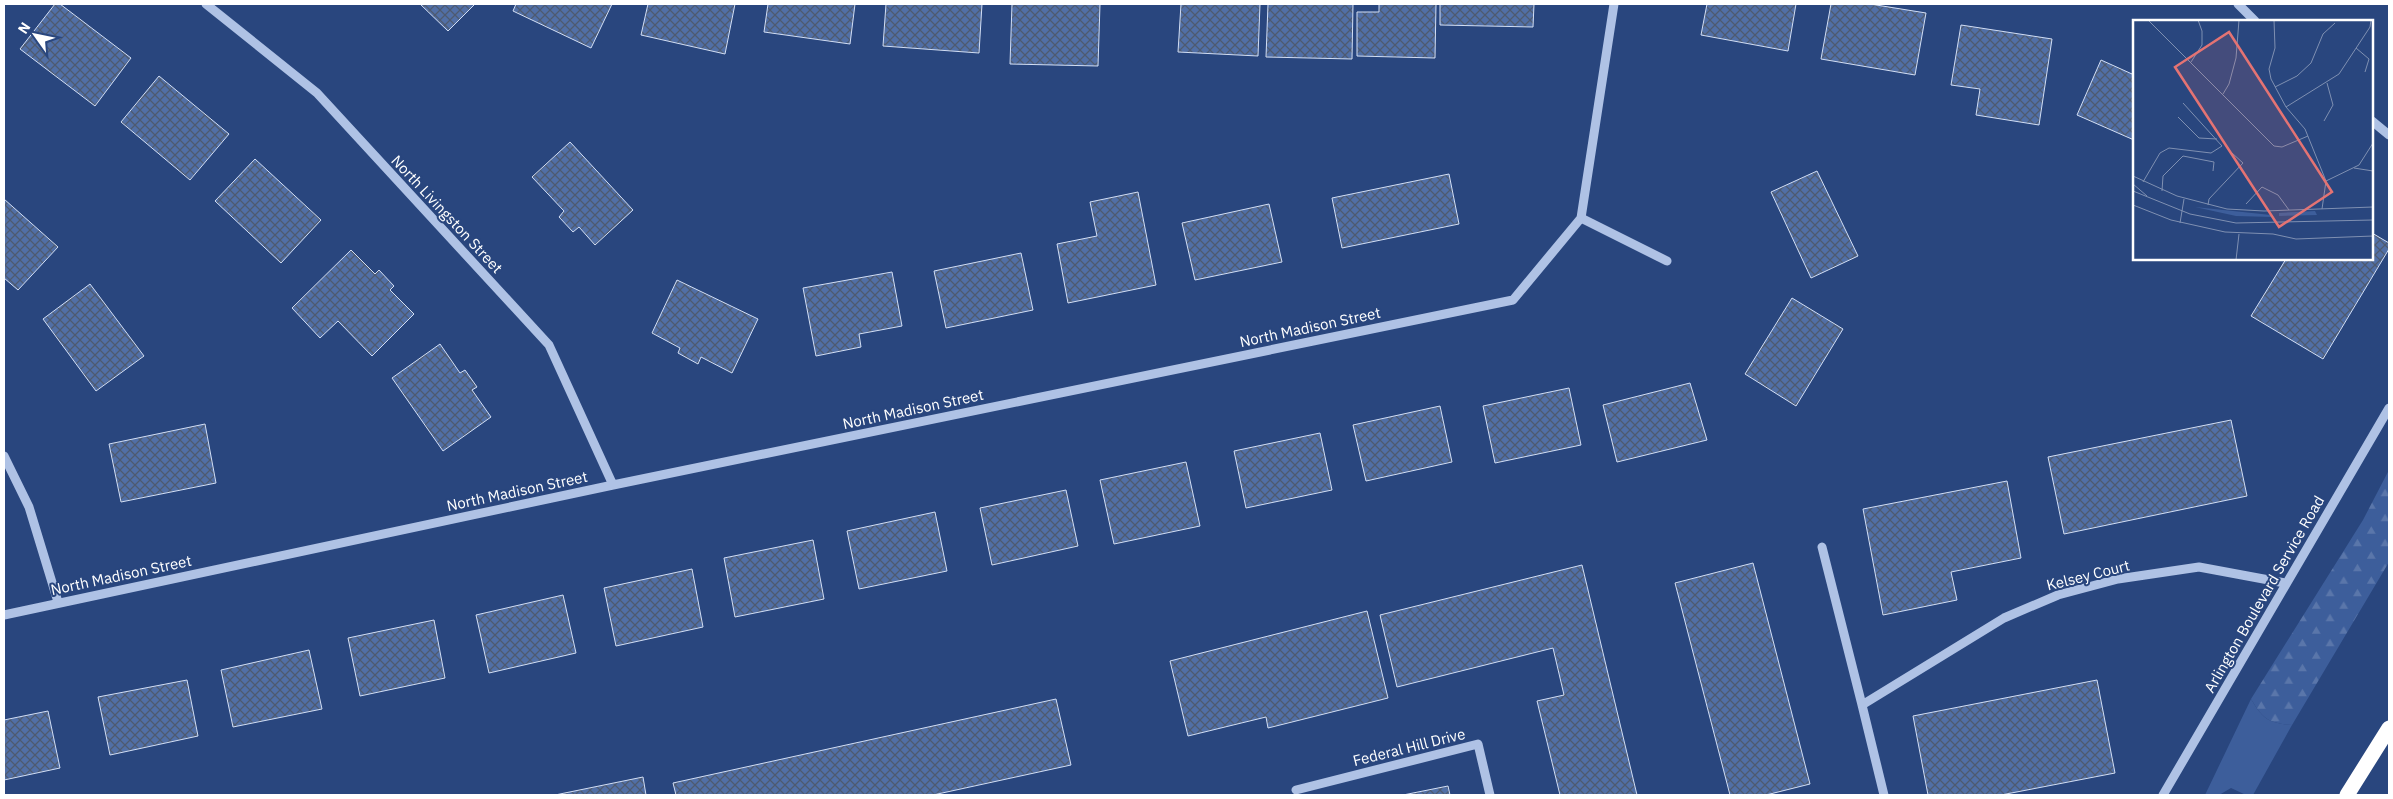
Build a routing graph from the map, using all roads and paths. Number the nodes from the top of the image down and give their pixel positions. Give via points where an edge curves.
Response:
1 (206, 4) edge
2 (1614, 4) edge
3 (2238, 4) edge
4 (2255, 20) edge
5 (2373, 122) edge
6 (2389, 135) edge
7 (1581, 218) junction
8 (1668, 261) dead end
9 (2389, 408) edge
10 (4, 456) edge
11 (613, 485) junction
12 (1822, 546) dead end
13 (2285, 583) junction
14 (58, 602) junction
15 (4, 615) edge
16 (1862, 704) junction
17 (2389, 728) edge
18 (1296, 790) dead end
19 (1490, 795) edge
20 (1884, 795) edge
21 (2163, 795) edge
22 (2348, 795) edge

1 - 11 street, North Livingston Street via 317,93 549,345
2 - 7 street
3 - 4 street
5 - 6 street
7 - 8 street
7 - 11 street, North Madison Street via 1513,300
9 - 13 street, Arlington Boulevard Service Road
10 - 14 street via 29,507
11 - 14 street, North Madison Street
12 - 16 street
13 - 16 street, Kelsey Court via 2198,567 2118,579 2058,595 2004,618
13 - 21 street, Arlington Boulevard Service Road
14 - 15 street, North Madison Street
16 - 20 street
17 - 22 highway
18 - 19 street, Federal Hill Drive via 1478,744

